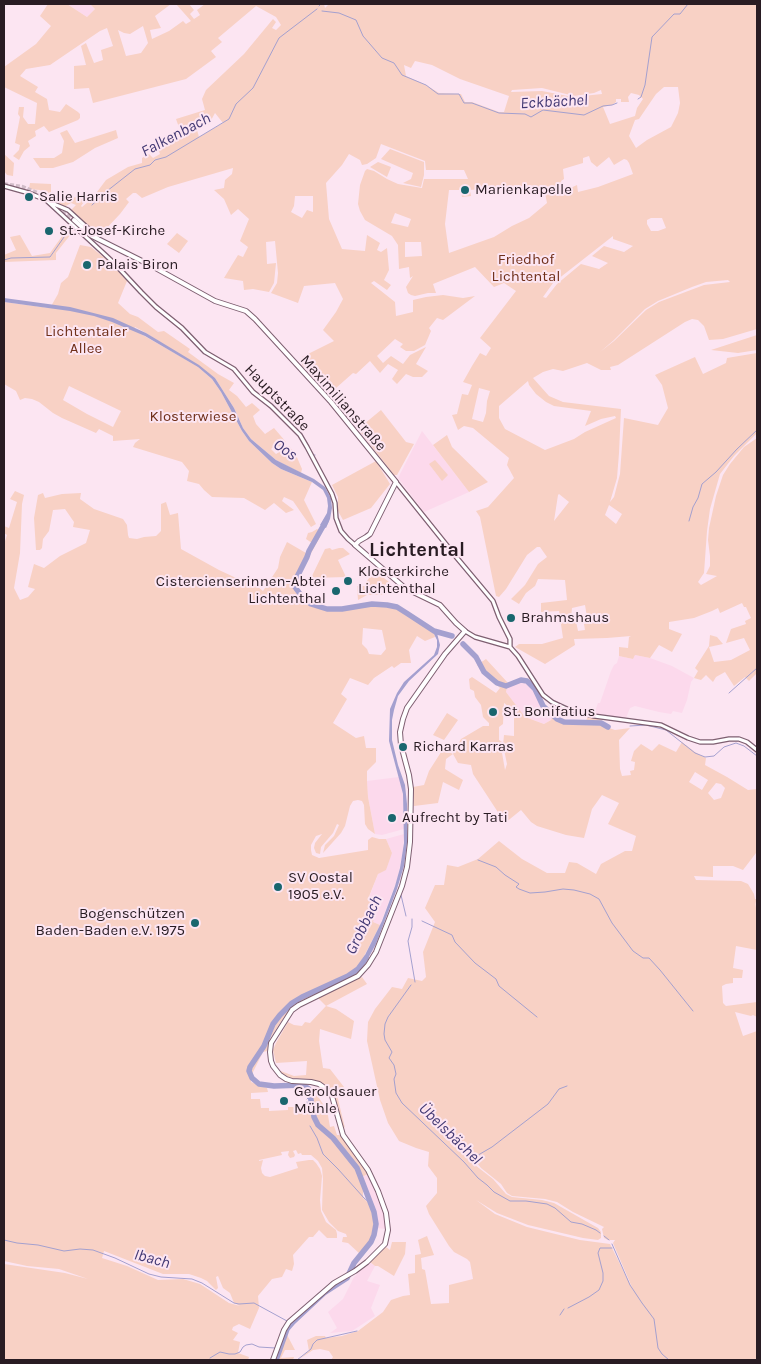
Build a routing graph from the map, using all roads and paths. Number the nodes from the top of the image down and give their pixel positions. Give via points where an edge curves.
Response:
1 (4, 186) edge
2 (46, 200) junction
3 (74, 220) tunnel mouth
4 (98, 239) junction
5 (396, 482) junction
6 (355, 545) junction
7 (465, 631) junction
8 (510, 648) junction
9 (757, 750) edge
10 (273, 1360) edge

1 - 2 main road, Maximilianstraße
2 - 4 main road, Maximilianstraße via 68,210
2 - 6 main road, Hauptstraße via 113,262 140,292 205,352 234,369 253,392 300,435 332,494 341,531
3 - 4 main road, Maximilianstraße
4 - 5 main road, Maximilianstraße via 215,301 238,307 254,317 331,402
5 - 6 main road via 370,534
5 - 8 main road, Maximilianstraße via 493,600 510,639
6 - 7 main road, Hauptstraße via 405,588 440,605
7 - 8 main road, Hauptstraße
7 - 10 main road via 445,654 407,708 403,719 401,745 411,790 410,842 401,888 376,952 358,976 292,1010 270,1047 271,1061 280,1075 292,1081 316,1083 330,1093 343,1135 368,1170 388,1221 385,1244 367,1262 323,1292 289,1322
8 - 9 main road via 543,695 567,709 661,725 700,742 738,739

